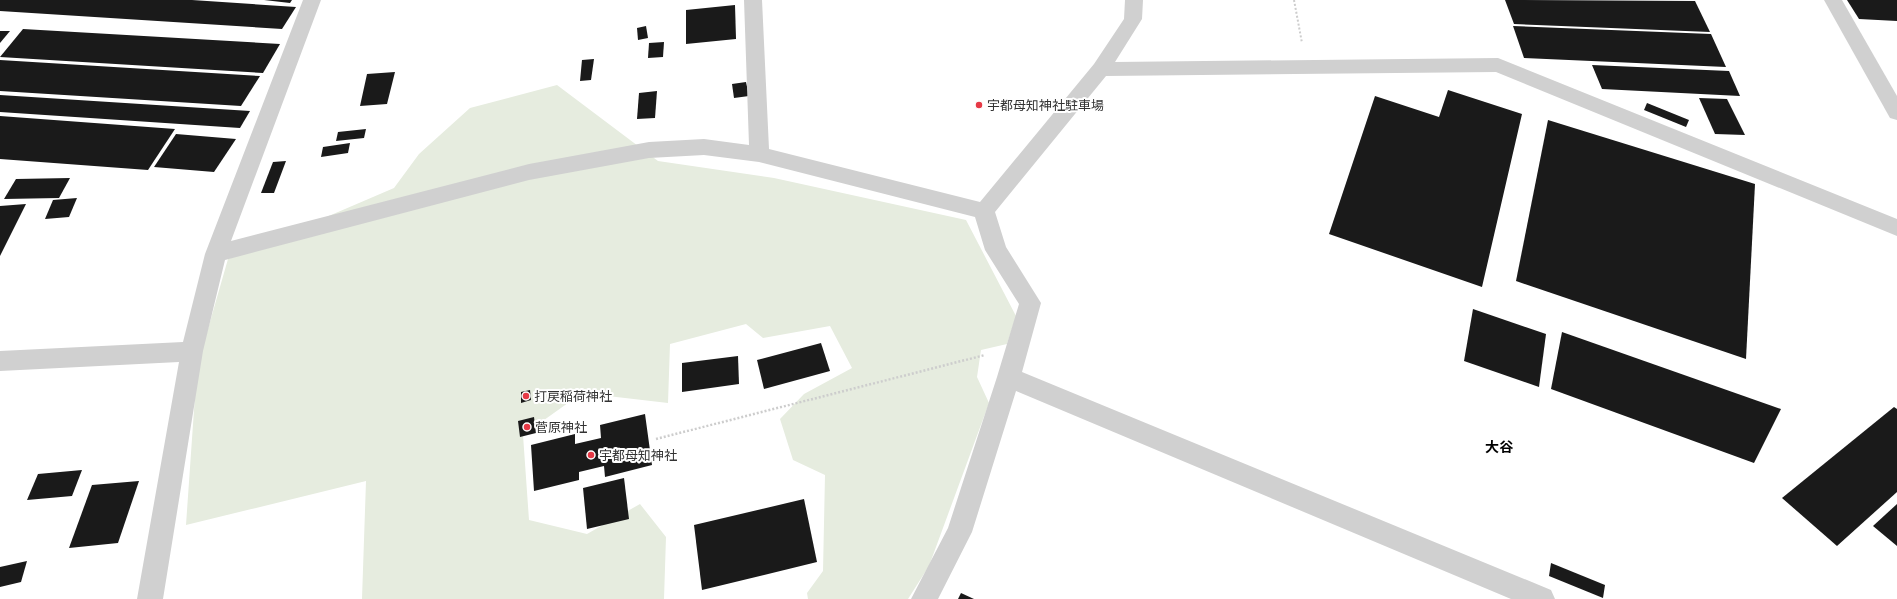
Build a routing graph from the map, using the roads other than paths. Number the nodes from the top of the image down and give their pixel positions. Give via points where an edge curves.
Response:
1 (312, 0) edge
2 (753, 0) edge
3 (1134, 0) edge
4 (1833, 0) edge
5 (1101, 69) junction
6 (1897, 113) edge
7 (759, 154) junction
8 (984, 211) junction
9 (1897, 228) edge
10 (216, 254) junction
11 (192, 351) junction
12 (0, 361) edge
13 (1009, 377) junction
14 (150, 599) edge
15 (924, 599) edge
16 (1542, 599) edge

1 - 10 street
2 - 7 street
3 - 5 street via 1133,19
4 - 6 street
5 - 8 street
5 - 9 street via 1498,65
7 - 8 street
7 - 10 street via 704,147 649,150 529,172
8 - 13 street via 996,250 1030,302
10 - 11 street
11 - 12 street
11 - 14 street
13 - 15 street via 959,532
13 - 16 street

